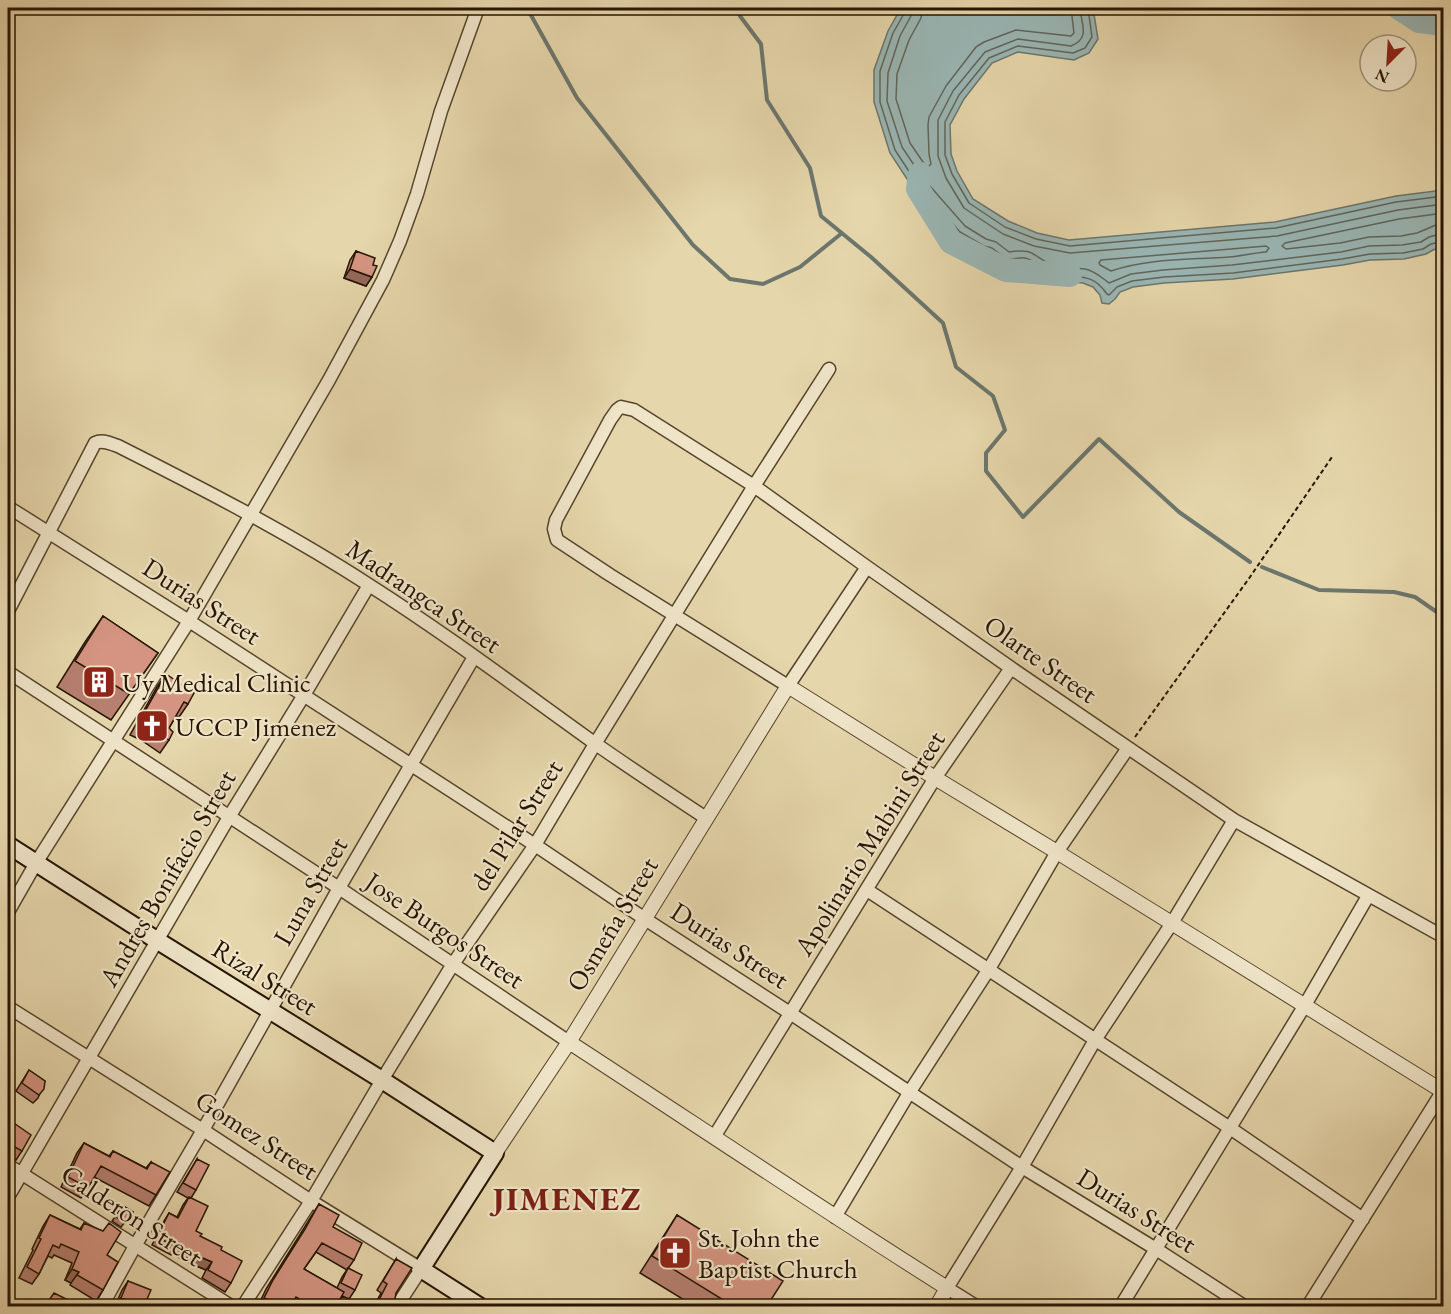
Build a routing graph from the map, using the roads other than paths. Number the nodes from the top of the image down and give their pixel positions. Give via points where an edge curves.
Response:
1 (478, 8) edge
2 (829, 369) dead end
3 (754, 486) junction
4 (8, 507) edge
5 (250, 514) junction
6 (49, 533) junction
7 (867, 567) junction
8 (369, 585) junction
9 (8, 611) edge
10 (676, 615) junction
11 (189, 621) junction
12 (474, 657) junction
13 (1011, 668) junction
14 (8, 672) edge
15 (788, 686) junction
16 (304, 695) junction
17 (113, 740) junction
18 (596, 744) junction
19 (1128, 748) junction
20 (411, 764) junction
21 (935, 778) junction
22 (229, 817) junction
23 (706, 818) junction
24 (1234, 820) junction
25 (8, 845) edge
26 (535, 845) junction
27 (1057, 852) junction
28 (36, 863) junction
29 (339, 888) junction
30 (867, 890) junction
31 (1368, 896) junction
32 (8, 912) edge
33 (645, 919) junction
34 (1172, 923) junction
35 (1443, 938) edge
36 (158, 941) junction
37 (453, 964) junction
38 (988, 969) junction
39 (1305, 1005) junction
40 (8, 1007) edge
41 (270, 1010) junction
42 (790, 1013) junction
43 (1095, 1040) junction
44 (569, 1042) junction
45 (89, 1058) junction
46 (382, 1080) junction
47 (1443, 1091) edge
48 (909, 1093) junction
49 (1230, 1128) junction
50 (204, 1130) junction
51 (714, 1137) junction
52 (495, 1154) junction
53 (8, 1165) edge
54 (1022, 1167) junction
55 (21, 1173) junction
56 (8, 1197) edge
57 (311, 1201) junction
58 (835, 1217) junction
59 (1363, 1219) junction
60 (135, 1246) junction
61 (1156, 1249) junction
62 (421, 1269) junction
63 (947, 1288) junction
64 (102, 1306) edge
65 (231, 1306) edge
66 (243, 1306) edge
67 (397, 1306) edge
68 (479, 1306) edge
69 (937, 1306) edge
70 (976, 1306) edge
71 (1121, 1306) edge
72 (1244, 1306) edge
73 (1308, 1306) edge

1 - 5 street via 441,111 417,194 383,280
2 - 3 street, del Pilar Street
3 - 7 street, Olarte Street
3 - 10 street, del Pilar Street
3 - 10 street, Olarte Street via 634,410 621,407 610,420 556,520 555,536 601,570
4 - 6 street, Durias Street
5 - 6 street, Madrangca Street via 118,446 99,441
5 - 8 street, Madrangca Street
5 - 11 street
6 - 9 street
6 - 11 street, Durias Street
7 - 13 street, Olarte Street
7 - 15 street, Osmeña Street
8 - 12 street, Madrangca Street
8 - 16 street, Andres Bonifacio Street
10 - 15 street
10 - 18 street, del Pilar Street
11 - 16 street, Durias Street
11 - 17 street
12 - 18 street, Madrangca Street
12 - 20 street, Luna Street
13 - 19 street, Olarte Street
13 - 21 street, Apolinario Mabini Street
14 - 17 street, Jose Burgos Street
15 - 21 street
15 - 23 street, Osmeña Street
16 - 20 street, Durias Street
16 - 22 street, Andres Bonifacio Street
17 - 22 street, Jose Burgos Street
17 - 28 street
18 - 23 street, Madrangca Street
18 - 26 street, del Pilar Street
19 - 24 street, Olarte Street
19 - 27 street
20 - 26 street, Durias Street
20 - 29 street, Luna Street
21 - 27 street
21 - 30 street, Apolinario Mabini Street
22 - 29 street, Jose Burgos Street
22 - 36 street, Andres Bonifacio Street
23 - 33 street, Osmeña Street
24 - 31 street, Olarte Street
24 - 34 street
25 - 28 main road, Rizal Street
26 - 33 street, Durias Street
26 - 37 street, del Pilar Street
27 - 34 street
27 - 38 street
28 - 32 street
28 - 36 main road, Rizal Street
29 - 37 street, Jose Burgos Street
29 - 41 street, Luna Street
30 - 38 street
30 - 42 street, Apolinario Mabini Street
31 - 35 street, Olarte Street
31 - 39 street
33 - 42 street, Durias Street
33 - 44 street, Osmeña Street
34 - 39 street
34 - 43 street
36 - 41 main road, Rizal Street
36 - 45 street, Andres Bonifacio Street
37 - 44 street, Jose Burgos Street
37 - 46 street, del Pilar Street
38 - 43 street
38 - 48 street
39 - 47 street
39 - 49 street
40 - 45 street, Gomez Street
41 - 46 main road, Rizal Street
41 - 50 street, Luna Street
42 - 48 street, Durias Street
42 - 51 street, Apolinario Mabini Street
43 - 49 street
43 - 54 street
44 - 51 street, Jose Burgos Street
44 - 52 street, Osmeña Street
45 - 50 street, Gomez Street
45 - 55 street, Andres Bonifacio Street
46 - 52 main road, Rizal Street
46 - 57 street, del Pilar Street
47 - 59 street
48 - 54 street, Durias Street
48 - 58 street
49 - 59 street
49 - 61 street
50 - 57 street, Gomez Street
50 - 60 street, Luna Street
51 - 58 street, Jose Burgos Street
52 - 62 main road, Osmeña Street
53 - 55 street, Calderon Street
54 - 61 street, Durias Street
54 - 63 street
55 - 56 street, Andres Bonifacio Street
55 - 60 street, Calderon Street
57 - 62 street, Gomez Street
57 - 66 street, del Pilar Street
58 - 63 street, Jose Burgos Street
59 - 73 street
60 - 64 street, Luna Street
60 - 65 street, Calderon Street
61 - 71 street
61 - 72 street, Durias Street
62 - 67 street, Osmeña Street
62 - 68 main road, Gomez Street
63 - 69 street
63 - 70 street, Jose Burgos Street

